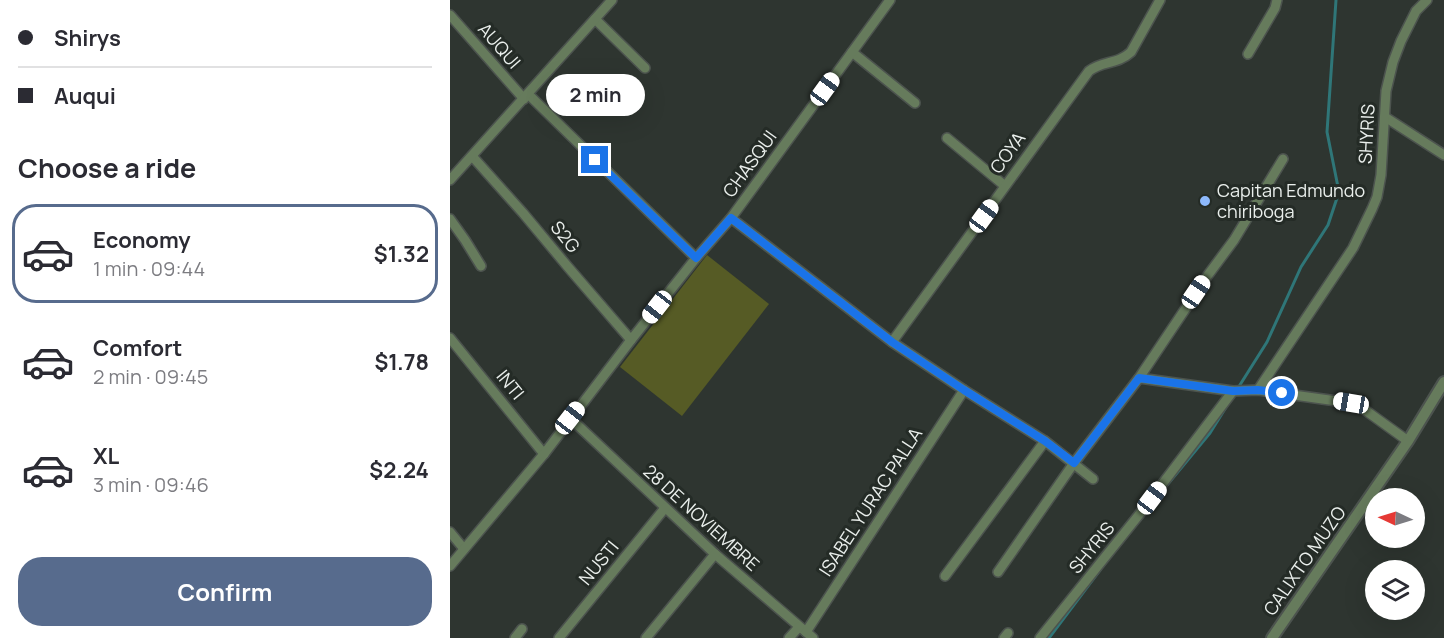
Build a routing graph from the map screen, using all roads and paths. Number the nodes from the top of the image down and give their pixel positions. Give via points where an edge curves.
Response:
1 (612, 0) edge
2 (890, 0) edge
3 (1160, 0) edge
4 (1277, 0) edge
5 (1427, 0) edge
6 (450, 15) edge
7 (595, 19) junction
8 (852, 52) junction
9 (1248, 54) dead end
10 (645, 68) dead end
11 (526, 96) junction
12 (915, 103) dead end
13 (1385, 117) junction
14 (947, 138) dead end
15 (1444, 155) edge
16 (472, 156) junction
17 (1283, 159) dead end
18 (450, 180) edge
19 (1005, 186) junction
20 (731, 218) junction
21 (450, 219) edge
22 (696, 258) junction
23 (481, 266) dead end
24 (450, 338) edge
25 (631, 340) junction
26 (892, 342) junction
27 (1139, 378) junction
28 (1444, 382) edge
29 (964, 390) junction
30 (1258, 390) junction
31 (1233, 391) junction
32 (570, 418) junction
33 (1045, 441) junction
34 (1408, 441) junction
35 (544, 454) junction
36 (1074, 463) junction
37 (1093, 479) dead end
38 (665, 508) junction
39 (450, 532) edge
40 (464, 549) junction
41 (715, 554) junction
42 (450, 566) edge
43 (998, 572) dead end
44 (945, 576) dead end
45 (522, 629) dead end
46 (806, 632) edge
47 (515, 638) edge
48 (559, 638) edge
49 (646, 638) edge
50 (789, 638) edge
51 (1040, 638) edge
52 (1272, 638) edge

1 - 7 street
2 - 8 street, CHASQUI
3 - 19 street, COYA via 1131,52 1089,71
4 - 9 street
5 - 13 street, SHYRIS via 1416,11 1393,62
6 - 11 street, AUQUI
7 - 10 street
7 - 11 street
8 - 12 street
8 - 20 street, CHASQUI
11 - 16 street
11 - 22 street, AUQUI
13 - 15 street
13 - 30 street, SHYRIS via 1381,175 1372,209 1353,248
14 - 19 street
16 - 18 street
16 - 25 street, S2G
17 - 27 street via 1234,240
19 - 26 street, COYA
20 - 22 street, CHASQUI
20 - 26 street
21 - 23 street
22 - 25 street, CHASQUI
24 - 35 street, INTI
25 - 32 street, CHASQUI
26 - 29 street
27 - 31 street
27 - 36 street
28 - 34 street, CALIXTO MUZO
29 - 33 street
29 - 46 street, ISABEL YURAC PALLA
30 - 31 street
30 - 34 street via 1351,403
31 - 51 street, SHYRIS
32 - 35 street, CHASQUI
32 - 38 street, 28 DE NOVIEMBRE
33 - 36 street
33 - 44 street
34 - 52 street, CALIXTO MUZO
35 - 40 street, CHASQUI
36 - 37 street
36 - 43 street
38 - 41 street, 28 DE NOVIEMBRE
38 - 48 street, NUSTI
39 - 40 street
40 - 42 street, CHASQUI
41 - 46 street, 28 DE NOVIEMBRE
41 - 49 street
45 - 47 street
46 - 50 street, ISABEL YURAC PALLA

